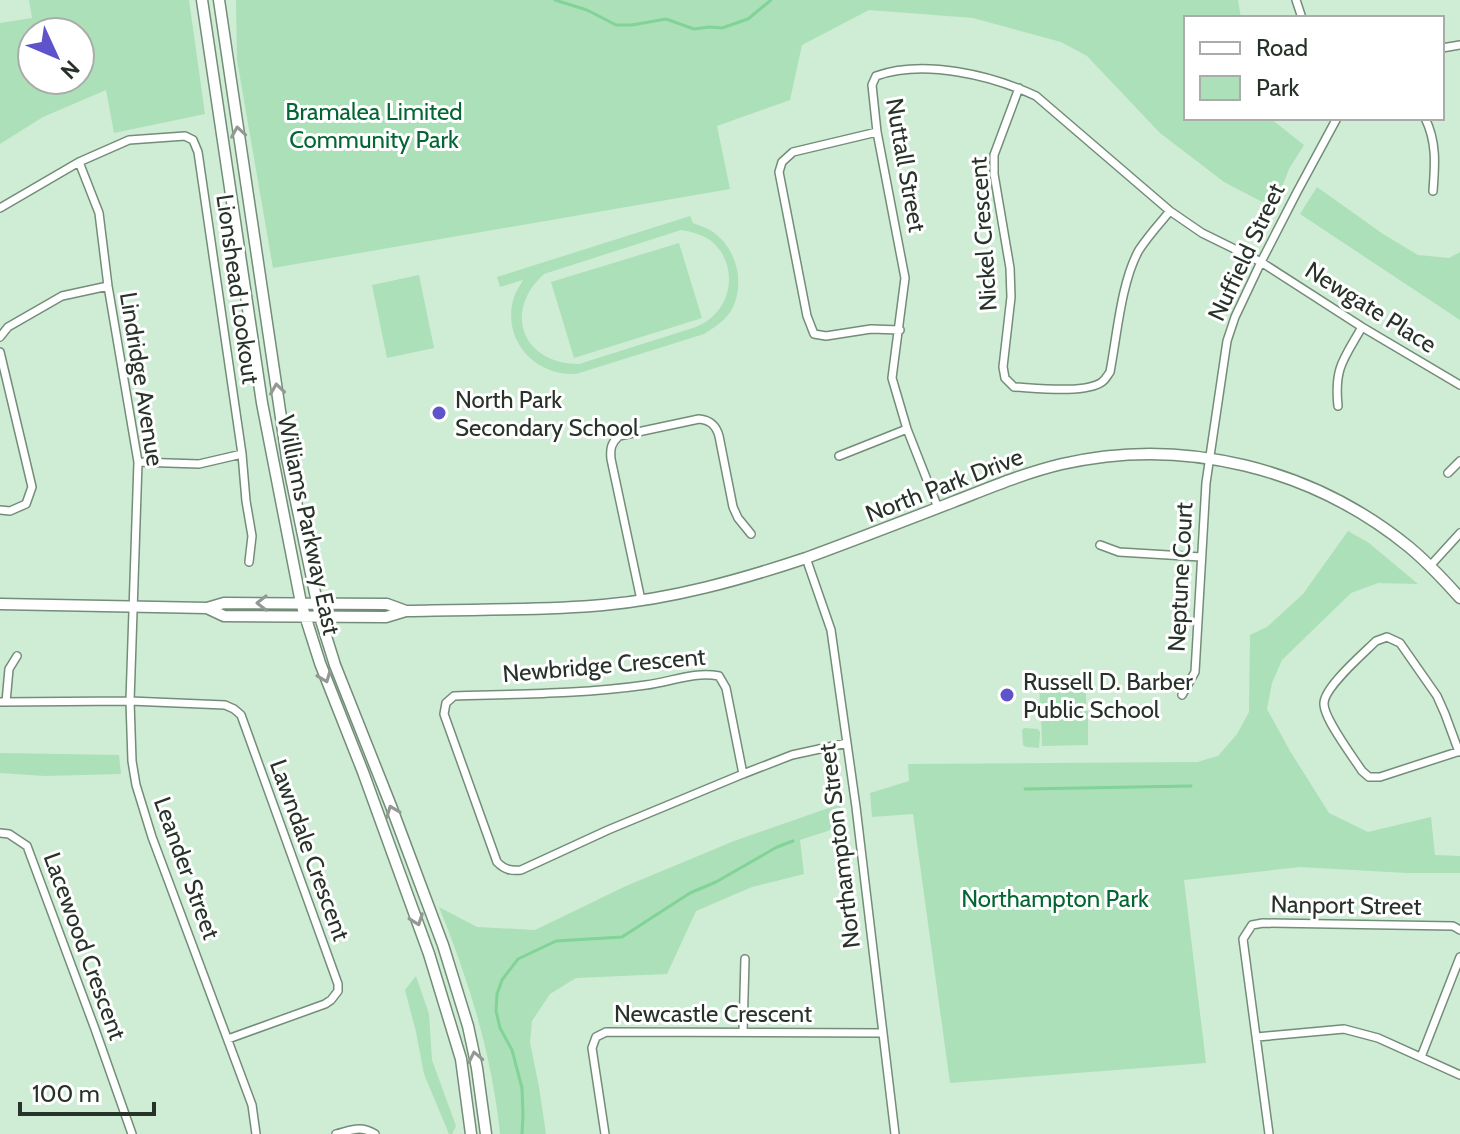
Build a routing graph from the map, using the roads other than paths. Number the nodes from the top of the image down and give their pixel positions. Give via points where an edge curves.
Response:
1 (202, 0) edge
2 (219, 0) edge
3 (1019, 88) junction
4 (1336, 120) edge
5 (1426, 120) edge
6 (877, 132) junction
7 (79, 162) junction
8 (1433, 191) dead end
9 (0, 208) edge
10 (1170, 211) junction
11 (1261, 262) junction
12 (108, 286) junction
13 (1362, 327) junction
14 (900, 330) junction
15 (0, 337) edge
16 (0, 352) edge
17 (1460, 385) edge
18 (1338, 406) dead end
19 (907, 429) junction
20 (242, 454) junction
21 (839, 456) dead end
22 (1209, 459) junction
23 (1460, 461) edge
24 (138, 462) junction
25 (1448, 473) dead end
26 (938, 508) junction
27 (0, 510) edge
28 (1460, 533) edge
29 (751, 534) dead end
30 (1100, 545) dead end
31 (1201, 557) junction
32 (806, 558) junction
33 (249, 562) dead end
34 (1430, 566) junction
35 (1460, 598) edge
36 (641, 600) junction
37 (301, 603) junction
38 (317, 603) junction
39 (0, 604) edge
40 (134, 607) junction
41 (207, 608) junction
42 (406, 611) junction
43 (305, 617) junction
44 (320, 617) junction
45 (17, 656) dead end
46 (1182, 695) dead end
47 (130, 701) junction
48 (3, 702) edge
49 (847, 743) junction
50 (1460, 752) edge
51 (743, 774) junction
52 (0, 833) edge
53 (1460, 930) edge
54 (1460, 957) edge
55 (745, 959) dead end
56 (743, 1032) junction
57 (882, 1033) junction
58 (1257, 1037) junction
59 (228, 1039) junction
60 (1421, 1057) junction
61 (1460, 1075) edge
62 (132, 1134) edge
63 (256, 1134) edge
64 (336, 1134) edge
65 (375, 1134) edge
66 (471, 1134) edge
67 (486, 1134) edge
68 (605, 1134) edge
69 (895, 1134) edge
70 (1269, 1134) edge

1 - 37 main road, Williams Parkway East via 262,403
38 -> 2 main road, Williams Parkway East via 287,458
3 - 6 street, Nuttall Street via 973,74 887,72 876,76 872,85
3 - 10 street, Nuttall Street via 1036,96
3 - 10 street, Nickel Crescent via 994,155 1010,268 1003,367 1014,387 1065,390 1104,381 1132,264
4 - 11 street, Nuffield Street
5 - 8 street via 1434,140
6 - 14 street, Nuttall Street via 905,278
6 - 14 street via 793,152 779,172 814,334
7 - 9 street
7 - 12 street, Lindridge Avenue via 99,213
7 - 20 street, Lionshead Lookout via 129,140 193,140
10 - 11 street, Nuttall Street
11 - 13 street, Newgate Place
11 - 22 street, Nuffield Street via 1227,341
12 - 15 street via 62,296
12 - 24 street, Lindridge Avenue
13 - 17 street, Newgate Place
13 - 18 street via 1339,367
14 - 19 street, Nuttall Street via 892,378
16 - 27 street via 32,487 26,504
19 - 21 street
19 - 26 street, Nuttall Street
20 - 24 street via 199,464
20 - 33 street, Lionshead Lookout via 252,536
22 - 26 main road, North Park Drive via 1168,454 1089,459 1031,472
22 - 31 street, Neptune Court
22 - 34 main road, North Park Drive via 1271,472 1326,493 1386,529
23 - 25 street
24 - 40 street, Lindridge Avenue
26 - 32 main road, North Park Drive
28 - 34 street
29 - 36 street via 733,507 712,423 699,419 619,436 613,440 611,459
30 - 31 street via 1119,552
31 - 46 street, Neptune Court via 1195,672
32 - 36 main road, North Park Drive
32 - 49 street, Northampton Street via 831,630
34 - 35 main road, North Park Drive
36 - 42 main road, North Park Drive
37 - 38 main road, North Park Drive
37 -> 41 main road, North Park Drive via 224,603
37 - 43 main road, Williams Parkway East
38 - 42 main road, North Park Drive via 387,604
38 - 44 main road, Williams Parkway East
39 - 40 main road
40 - 41 main road
40 - 47 street, Leander Street
41 - 43 main road, North Park Drive via 224,616
42 - 44 main road, North Park Drive via 386,617
43 - 44 main road, North Park Drive
43 -> 66 main road, Williams Parkway East via 429,954 461,1059
67 -> 44 main road, Williams Parkway East via 468,1026 447,959
45 - 48 street
47 - 48 street
47 - 59 street, Leander Street via 136,785
47 - 59 street, Lawndale Crescent via 225,705 241,715 338,984 325,1004
49 - 51 street, Newbridge Crescent via 792,755
49 - 57 street, Northampton Street
50 - 50 street via 1369,777 1326,714 1323,701 1376,641 1387,637 1400,643 1437,696
51 - 51 street, Newbridge Crescent via 511,871 497,862 444,714 446,703 454,696 580,691 706,673 719,676
52 - 62 street, Lacewood Crescent via 27,846
53 - 58 street, Nanport Street via 1252,925 1243,939
54 - 60 street
55 - 56 street
56 - 57 street, Newcastle Crescent
56 - 68 street, Newcastle Crescent via 606,1032 596,1037 592,1048
57 - 69 street, Northampton Street
58 - 60 street via 1344,1029
58 - 70 street, Nanport Street
59 - 63 street, Leander Street via 252,1105
60 - 61 street
64 - 65 street via 357,1128

